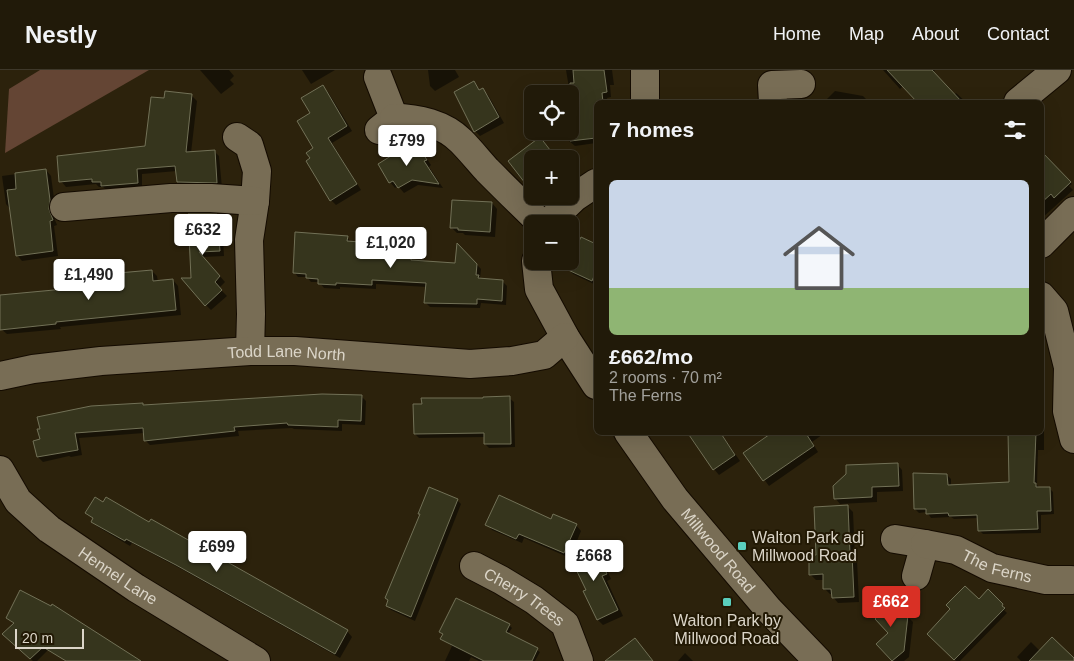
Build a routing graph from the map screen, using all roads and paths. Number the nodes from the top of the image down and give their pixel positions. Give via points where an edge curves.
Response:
1 (645, 70) edge
2 (1057, 70) edge
3 (378, 77) dead end
4 (801, 84) dead end
5 (772, 86) edge
6 (645, 100) edge
7 (1020, 100) edge
8 (237, 137) dead end
9 (594, 184) edge
10 (255, 202) junction
11 (64, 208) dead end
12 (1074, 211) edge
13 (533, 215) edge
14 (556, 215) edge
15 (1044, 241) edge
16 (537, 270) edge
17 (1044, 299) edge
18 (565, 337) junction
19 (250, 351) junction
20 (1071, 367) edge
21 (592, 371) edge
22 (0, 376) edge
23 (630, 435) edge
24 (1074, 439) edge
25 (0, 470) edge
26 (895, 539) dead end
27 (925, 544) junction
28 (474, 566) dead end
29 (916, 576) dead end
30 (1073, 577) edge
31 (256, 661) edge
32 (579, 661) edge
33 (818, 661) edge

1 - 6 street
2 - 7 street
3 - 13 street via 387,124 412,118 441,127 460,139
4 - 5 street
8 - 10 street via 249,145 256,171
9 - 14 street
10 - 11 street via 171,198
10 - 19 street via 249,240
12 - 15 street
16 - 18 street via 539,289
17 - 20 street via 1054,311
18 - 19 street, Todd Lane North via 544,355 470,364 295,351
18 - 21 street
19 - 22 street, Todd Lane North via 102,361
20 - 24 street via 1067,411
23 - 33 street, Millwood Road via 675,499 769,610
25 - 31 street, Hennel Lane via 18,501 48,529 136,588
26 - 27 street, The Ferns
27 - 29 street
27 - 30 street, The Ferns via 956,550 992,568 1046,580
28 - 32 street, Cherry Trees via 534,600 565,624

